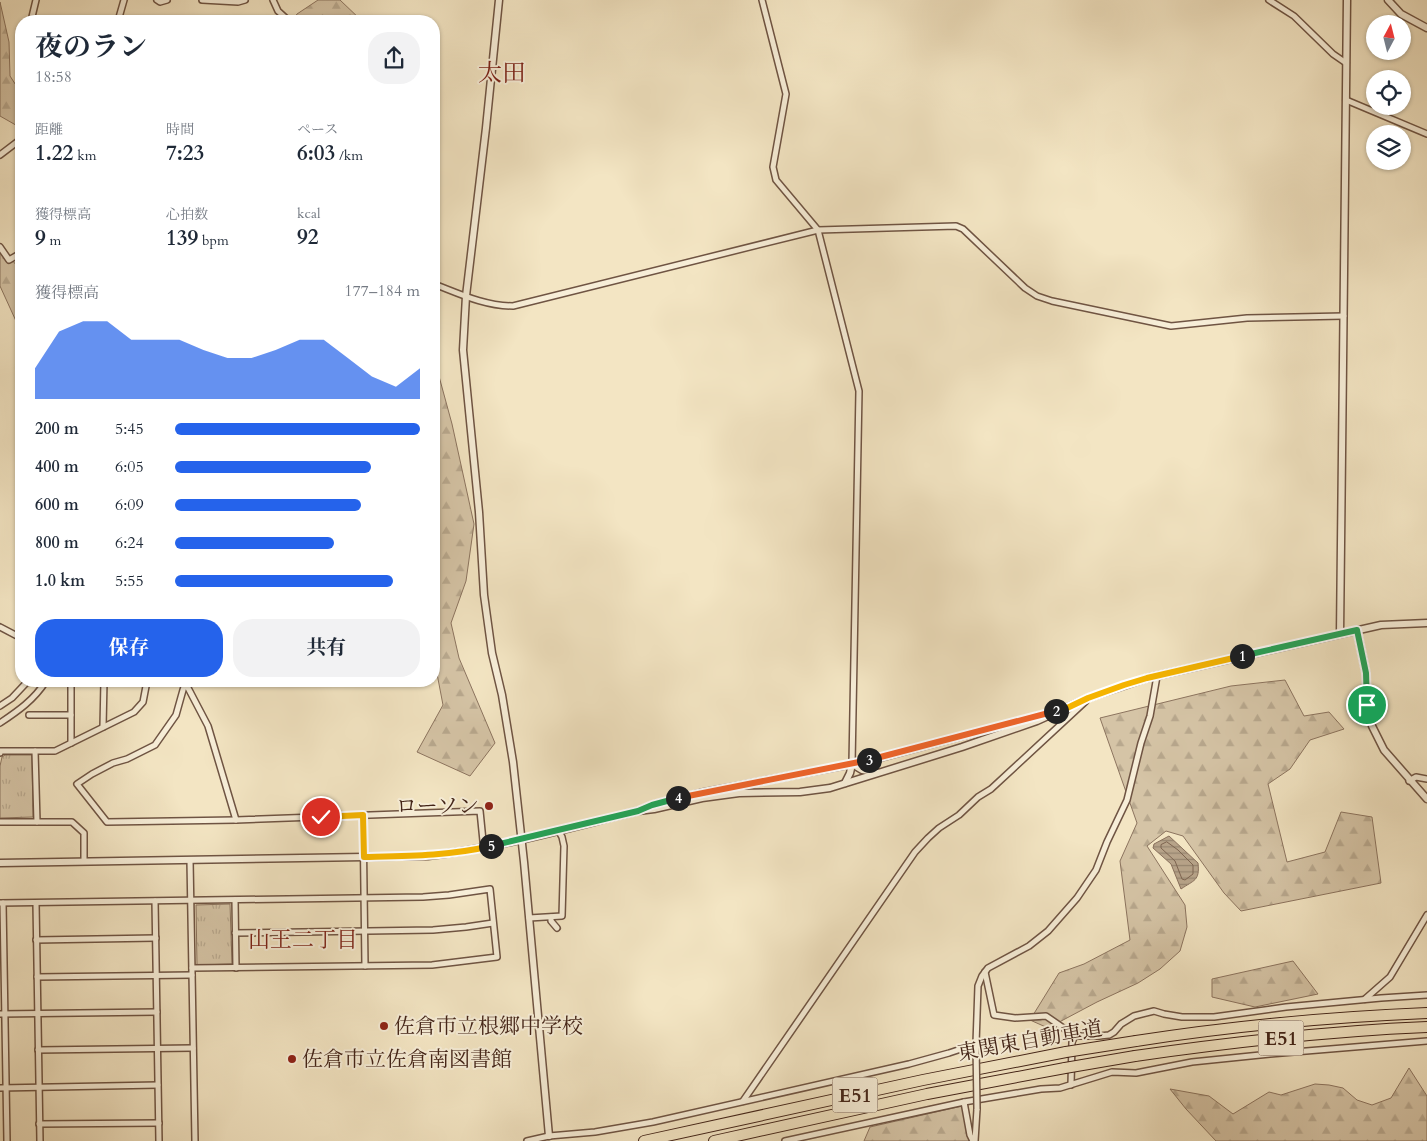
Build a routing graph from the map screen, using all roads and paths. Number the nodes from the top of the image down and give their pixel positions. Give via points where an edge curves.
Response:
1 (36, 0) edge
2 (124, 0) edge
3 (157, 0) edge
4 (167, 0) edge
5 (202, 0) edge
6 (245, 0) edge
7 (272, 0) edge
8 (499, 0) edge
9 (762, 0) edge
10 (1269, 0) edge
11 (1347, 0) edge
12 (1388, 0) edge
13 (32, 15) edge
14 (120, 15) edge
15 (282, 15) edge
16 (1427, 28) edge
17 (1346, 63) junction
18 (1346, 100) junction
19 (1427, 134) edge
20 (15, 144) edge
21 (0, 155) edge
22 (818, 230) junction
23 (0, 247) edge
24 (15, 256) edge
25 (440, 286) edge
26 (466, 296) junction
27 (1344, 316) junction
28 (1427, 623) edge
29 (0, 627) edge
30 (1357, 630) junction
31 (1340, 634) junction
32 (15, 635) edge
33 (1157, 676) junction
34 (22, 687) edge
35 (42, 687) edge
36 (71, 687) edge
37 (104, 687) edge
38 (146, 687) edge
39 (184, 687) edge
40 (188, 687) edge
41 (1088, 698) junction
42 (0, 706) edge
43 (1065, 709) junction
44 (29, 715) dead end
45 (71, 715) junction
46 (0, 723) edge
47 (103, 727) junction
48 (71, 743) junction
49 (35, 751) junction
50 (0, 752) edge
51 (852, 764) junction
52 (878, 773) junction
53 (1427, 779) edge
54 (1409, 781) junction
55 (845, 783) junction
56 (1427, 799) edge
57 (638, 811) junction
58 (363, 815) junction
59 (236, 820) junction
60 (0, 822) edge
61 (37, 822) junction
62 (558, 830) junction
63 (521, 839) junction
64 (483, 841) dead end
65 (364, 857) junction
66 (190, 860) junction
67 (84, 861) junction
68 (0, 863) edge
69 (364, 898) junction
70 (191, 900) junction
71 (235, 900) junction
72 (155, 901) junction
73 (1, 903) edge
74 (36, 903) junction
75 (1427, 915) edge
76 (551, 917) junction
77 (529, 918) junction
78 (493, 923) junction
79 (557, 928) dead end
80 (364, 932) junction
81 (235, 933) junction
82 (156, 938) junction
83 (36, 940) junction
84 (365, 966) junction
85 (192, 968) junction
86 (236, 968) junction
87 (985, 972) junction
88 (156, 975) junction
89 (192, 975) junction
90 (37, 977) junction
91 (1427, 995) edge
92 (1364, 1000) junction
93 (157, 1012) junction
94 (38, 1013) junction
95 (1427, 1013) edge
96 (2, 1014) edge
97 (1427, 1027) edge
98 (1075, 1036) junction
99 (1427, 1041) edge
100 (976, 1044) junction
101 (158, 1048) junction
102 (193, 1048) junction
103 (38, 1050) junction
104 (158, 1085) junction
105 (1070, 1085) junction
106 (39, 1087) junction
107 (3, 1088) edge
108 (743, 1102) junction
109 (964, 1102) junction
110 (159, 1123) junction
111 (39, 1124) junction
112 (549, 1139) edge
113 (6, 1141) edge
114 (40, 1141) edge
115 (159, 1141) edge
116 (195, 1141) edge
117 (527, 1141) edge
118 (644, 1141) edge
119 (714, 1141) edge
120 (785, 1141) edge
121 (974, 1141) edge

1 - 13 street
2 - 14 street
3 - 4 street
5 - 6 street
7 - 15 street
8 - 26 street
9 - 22 street via 786,94 774,173 776,180
10 - 17 street via 1294,16
11 - 17 street
12 - 16 street via 1401,14
17 - 18 street
18 - 19 street
18 - 27 street
20 - 21 street
22 - 26 street via 524,304 502,306
22 - 27 street via 956,226 1037,296 1171,326 1247,318
22 - 51 street via 859,391
23 - 24 street via 8,260
25 - 26 street
26 - 63 street via 463,350 484,595 492,653 509,731
27 - 31 street
28 - 30 street via 1381,625
29 - 32 street
30 - 31 street
30 - 54 street via 1372,726 1384,750
31 - 33 street
33 - 41 street
33 - 87 street via 1150,716 1127,800 1096,870 1048,931
34 - 42 street
35 - 46 street via 24,706
36 - 45 street
37 - 47 street
38 - 47 street via 143,702 134,712
39 - 59 street via 176,715 156,745 112,763 77,784 107,822
40 - 59 street via 208,726
41 - 43 street
41 - 108 street via 991,789 939,828 915,852
43 - 51 street
43 - 52 street via 962,747
44 - 45 street
45 - 48 street
47 - 48 street
48 - 49 street via 55,751
49 - 50 street
49 - 61 street
51 - 52 street
51 - 55 street
51 - 57 street via 700,793
52 - 55 street
53 - 54 street via 1416,777
54 - 56 street
55 - 57 street via 800,792 739,793 702,798
57 - 62 street
58 - 59 street
58 - 64 street via 480,811
58 - 65 street
60 - 61 street
61 - 67 street via 72,822 84,833
62 - 63 street
62 - 76 street via 564,846 562,916
63 - 65 street via 428,856
63 - 77 street
65 - 66 street
65 - 69 street
66 - 67 street
66 - 70 street
67 - 68 street
69 - 71 street
69 - 78 street via 423,897 490,889
69 - 80 street
70 - 71 street
70 - 72 street
70 - 85 street
71 - 81 street
72 - 74 street
72 - 82 street
73 - 74 street
73 - 96 street
74 - 83 street
75 - 92 street via 1390,977
76 - 77 street
76 - 79 street
77 - 112 street
78 - 80 street via 433,930
78 - 84 street via 497,957 432,965
80 - 81 street
80 - 84 street
81 - 86 street
82 - 83 street
82 - 88 street
83 - 90 street
84 - 86 street
85 - 86 street
85 - 89 street
87 - 98 street via 994,1015 1015,1018 1046,1016
87 - 100 street via 978,986
88 - 89 street
88 - 90 street
88 - 93 street
89 - 102 street
90 - 94 street
91 - 92 street
92 - 98 street via 1214,1017 1182,1017 1154,1011 1134,1016 1109,1035
93 - 94 street
93 - 101 street
94 - 96 street
94 - 103 street
95 - 118 highway, 東関東自動車道 / E51, bridge via 1212,1031 1066,1052
96 - 107 street
97 - 119 highway, 東関東自動車道 / E51, bridge via 1269,1039 1135,1056 917,1096
98 - 105 street
99 - 105 street via 1192,1062 1136,1073 1112,1072
100 - 108 street via 909,1064
100 - 121 street, bridge
101 - 102 street
101 - 103 street
101 - 104 street
102 - 116 street
103 - 106 street
104 - 106 street
104 - 110 street
105 - 109 street
106 - 107 street
106 - 111 street
107 - 113 street
108 - 112 street via 653,1122
109 - 120 street
109 - 121 street
110 - 111 street
110 - 115 street
111 - 114 street
112 - 117 street

